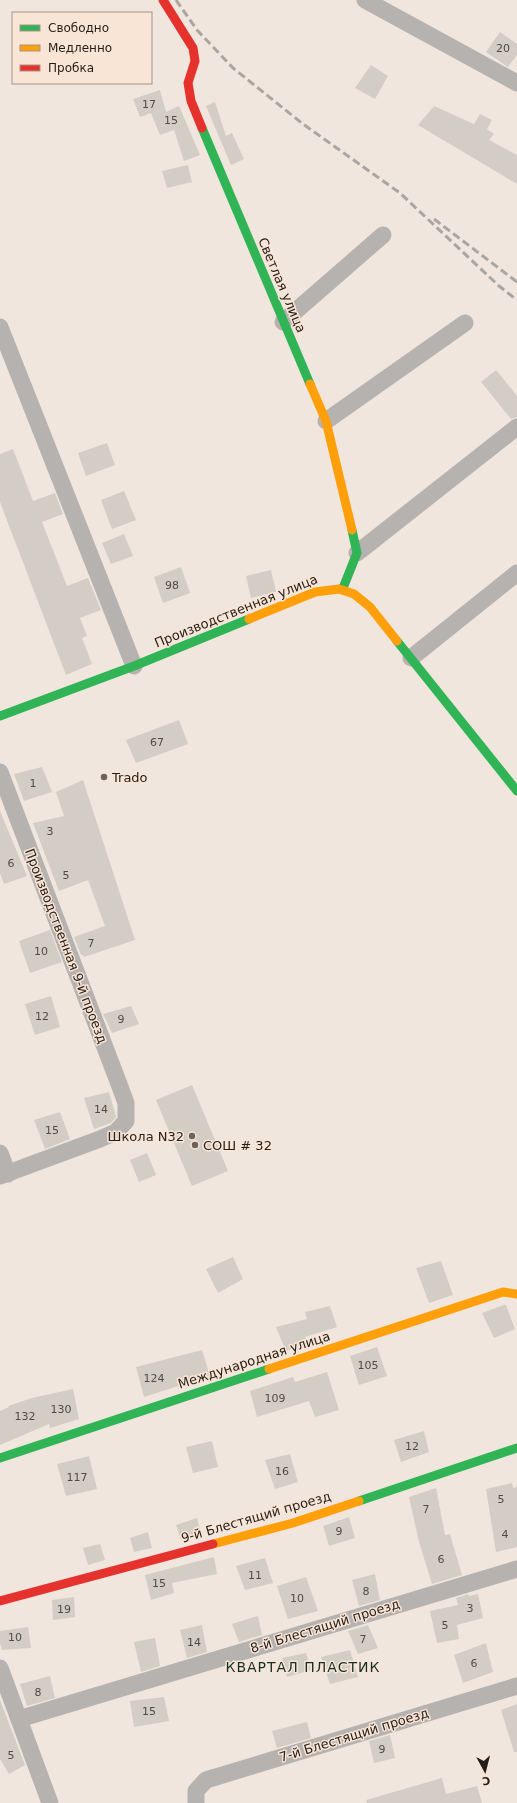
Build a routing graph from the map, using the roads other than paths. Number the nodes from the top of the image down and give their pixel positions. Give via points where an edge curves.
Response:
1 (164, 0) edge
2 (365, 0) edge
3 (517, 83) edge
4 (383, 235) dead end
5 (283, 322) junction
6 (465, 323) dead end
7 (0, 327) edge
8 (326, 421) junction
9 (517, 427) edge
10 (356, 553) junction
11 (517, 574) edge
12 (343, 588) junction
13 (411, 658) junction
14 (134, 666) junction
15 (0, 716) edge
16 (0, 772) edge
17 (517, 791) edge
18 (0, 1153) edge
19 (4, 1175) edge
20 (517, 1294) edge
21 (517, 1448) edge
22 (0, 1458) edge
23 (517, 1568) edge
24 (0, 1601) edge
25 (0, 1668) edge
26 (517, 1686) edge
27 (19, 1719) junction
28 (196, 1797) edge
29 (50, 1803) edge

1 - 5 street, Светлая улица via 193,48 196,61 188,83 191,101
2 - 3 street
4 - 5 street
5 - 8 street, Светлая улица
6 - 8 street
7 - 14 street
8 - 10 street, Светлая улица
9 - 10 street
10 - 12 street
11 - 13 street
12 - 13 street via 370,607
12 - 14 street, Производственная улица via 323,590 304,596
13 - 17 street
14 - 15 street, Производственная улица
16 - 19 street, Производственная 9-й проезд via 126,1103 126,1121 116,1132
18 - 19 street
20 - 22 street, Международная улица via 503,1292
21 - 24 street, 9-й Блестящий проезд via 293,1523
23 - 27 street, 8-й Блестящий проезд
25 - 27 street
26 - 28 street, 7-й Блестящий проезд via 206,1780
27 - 29 street

